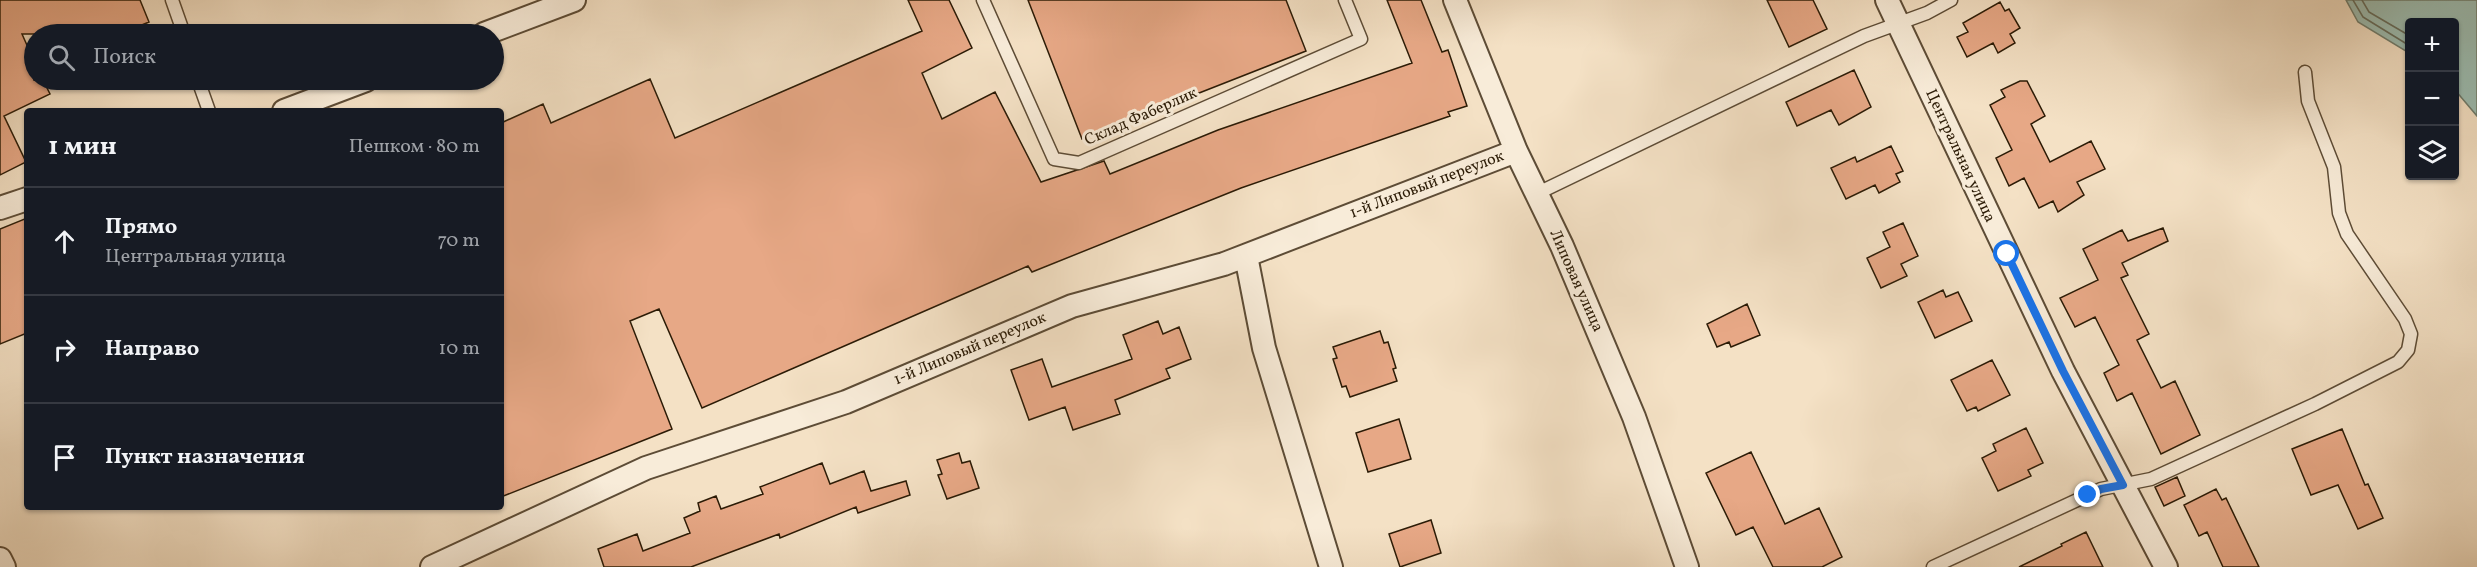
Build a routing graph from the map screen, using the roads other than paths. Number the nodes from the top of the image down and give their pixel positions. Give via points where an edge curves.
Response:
1 (172, 0) edge
2 (574, 0) edge
3 (982, 0) edge
4 (1345, 0) edge
5 (1455, 0) edge
6 (1887, 0) edge
7 (1951, 0) edge
8 (180, 24) edge
9 (1898, 24) junction
10 (504, 26) edge
11 (2305, 72) dead end
12 (202, 90) edge
13 (340, 90) edge
14 (208, 108) edge
15 (292, 108) edge
16 (1516, 151) junction
17 (1536, 194) junction
18 (24, 200) edge
19 (0, 208) edge
20 (1246, 256) junction
21 (2123, 485) junction
22 (0, 559) edge
23 (4, 567) edge
24 (432, 567) edge
25 (1331, 567) edge
26 (1687, 567) edge
27 (1933, 567) edge
28 (2166, 567) edge

1 - 8 lane
2 - 10 street
3 - 4 lane, Склад Фаберлик via 1054,159 1079,163 1361,39
5 - 16 street, Липовая улица
6 - 9 street, Центральная улица
7 - 9 lane
9 - 17 lane via 1864,36
9 - 21 street, Центральная улица via 2063,371
11 - 21 lane via 2308,101 2334,167 2347,234 2405,319 2411,334 2408,350 2398,362 2315,404 2151,479
12 - 14 lane
13 - 15 street
16 - 17 street, Липовая улица
16 - 20 street, 1-й Липовый переулок
17 - 26 street, Липовая улица via 1634,417
18 - 19 street
20 - 24 street, 1-й Липовый переулок via 1072,306 846,402 646,468
20 - 25 street via 1264,348
21 - 27 lane via 2101,489
21 - 28 street, Центральная улица
22 - 23 street

